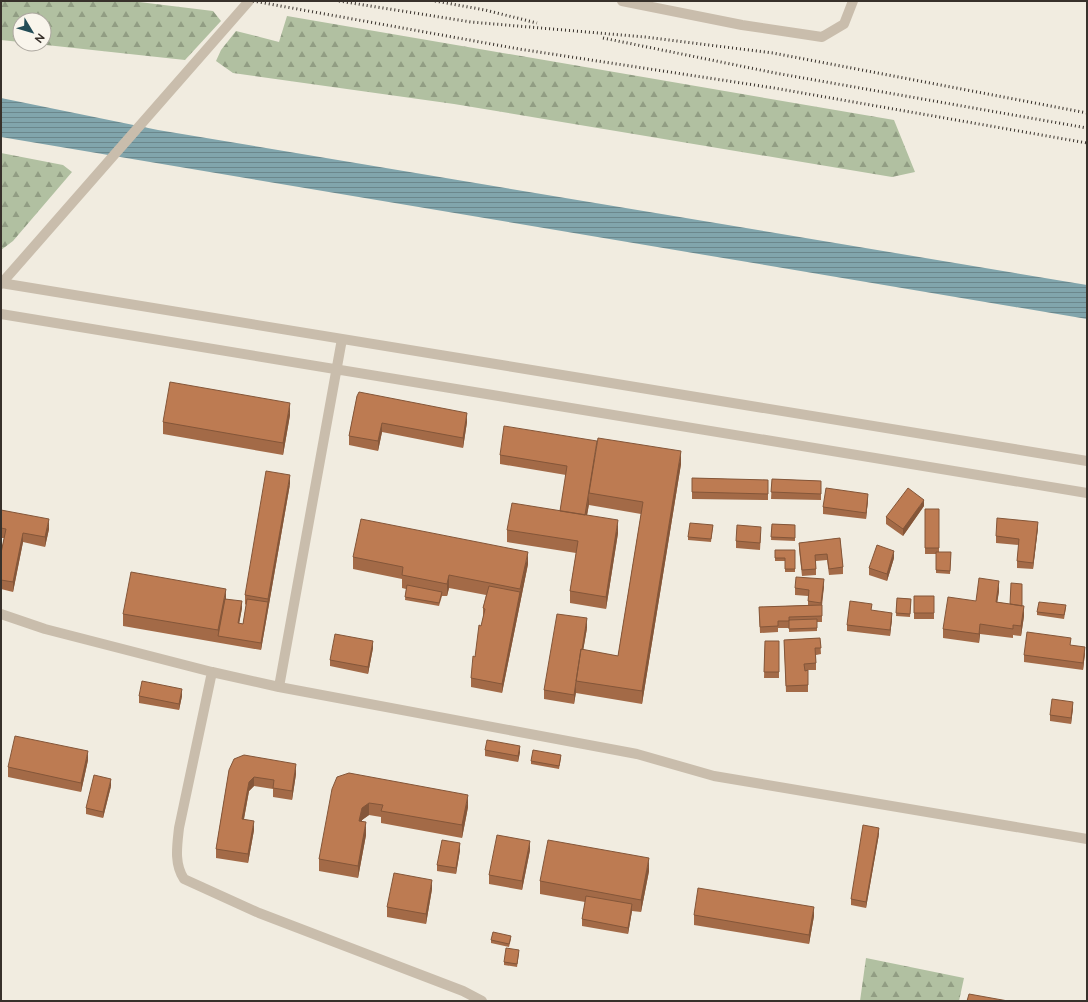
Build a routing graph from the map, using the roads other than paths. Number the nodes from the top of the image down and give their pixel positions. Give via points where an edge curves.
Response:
1 (249, 1) edge
2 (622, 1) edge
3 (853, 1) edge
4 (1, 283) edge
5 (1, 314) edge
6 (342, 339) junction
7 (338, 370) junction
8 (1087, 461) edge
9 (1087, 493) edge
10 (1, 614) edge
11 (212, 672) junction
12 (279, 687) junction
13 (1087, 838) edge
14 (482, 1001) edge

1 - 4 street
2 - 3 street via 742,25 822,37 844,24
4 - 6 street
5 - 7 street
6 - 7 street
6 - 8 street
7 - 9 street
7 - 12 street
10 - 11 street via 45,629
11 - 12 street
11 - 14 street via 179,828 176,853 184,879 259,913 456,988
12 - 13 street via 637,754 714,776

